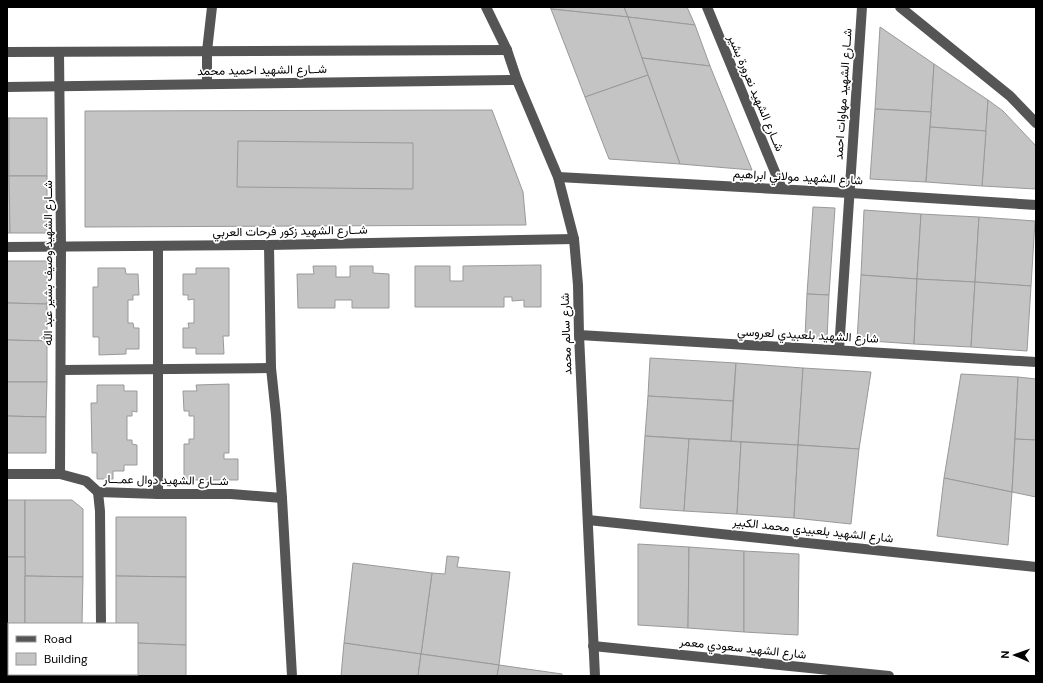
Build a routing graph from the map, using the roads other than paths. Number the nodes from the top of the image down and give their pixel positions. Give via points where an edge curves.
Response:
1 (212, 7) edge
2 (486, 7) edge
3 (707, 7) edge
4 (862, 7) edge
5 (900, 7) edge
6 (507, 50) junction
7 (207, 51) junction
8 (7, 52) edge
9 (59, 52) junction
10 (518, 80) junction
11 (207, 84) junction
12 (7, 87) edge
13 (60, 87) junction
14 (1036, 123) edge
15 (558, 177) junction
16 (782, 189) junction
17 (850, 193) junction
18 (1036, 205) edge
19 (574, 239) junction
20 (269, 245) junction
21 (158, 246) junction
22 (7, 247) edge
23 (61, 247) junction
24 (579, 335) junction
25 (839, 350) junction
26 (1036, 362) edge
27 (271, 368) junction
28 (158, 369) junction
29 (61, 370) junction
30 (7, 474) edge
31 (60, 474) junction
32 (98, 492) junction
33 (158, 494) junction
34 (282, 498) junction
35 (588, 520) junction
36 (1036, 567) edge
37 (101, 623) edge
38 (593, 646) junction
39 (292, 676) edge
40 (595, 676) edge
41 (889, 676) edge

1 - 7 street
2 - 6 street, شارع سالم محمد
3 - 16 street, شــارع الشهيد نعرورة بشير
4 - 17 street, شــارع الشهيد مهاوات احمد
5 - 14 street via 1010,96
6 - 7 street, شــارع الشهيد احميد محمد
6 - 10 street, شارع سالم محمد
7 - 9 street, شــارع الشهيد احميد محمد
7 - 11 street
8 - 9 street, شــارع الشهيد احميد محمد
9 - 13 street, شــارع الشهيد وصيف بشير عبد الله
10 - 11 street, شــارع الشهيد احميد محمد
10 - 15 street, شارع سالم محمد
11 - 13 street, شــارع الشهيد احميد محمد
12 - 13 street, شــارع الشهيد احميد محمد
13 - 23 street, شــارع الشهيد وصيف بشير عبد الله
15 - 16 street, شارع الشهيد مولاتي ابراهيم
15 - 19 street, شارع سالم محمد
16 - 17 street, شارع الشهيد مولاتي ابراهيم
17 - 18 street, شارع الشهيد مولاتي ابراهيم
17 - 25 street, شــارع الشهيد مهاوات احمد
19 - 20 street, شــارع الشهيد زكور فرحات العربي
19 - 24 street, شارع سالم محمد
20 - 21 street, شــارع الشهيد زكور فرحات العربي
20 - 27 street
21 - 23 street, شــارع الشهيد زكور فرحات العربي
21 - 28 street
22 - 23 street, شــارع الشهيد زكور فرحات العربي
23 - 29 street, شــارع الشهيد وصيف بشير عبد الله
24 - 25 street, شارع الشهيد بلعبيدي لعروسي
24 - 35 street, شارع سالم محمد
25 - 26 street, شارع الشهيد بلعبيدي لعروسي
27 - 28 street
27 - 34 street
28 - 29 street
28 - 33 street
29 - 31 street, شــارع الشهيد وصيف بشير عبد الله
30 - 31 street, شــارع الشهيد دوال عمـــار
31 - 32 street, شــارع الشهيد دوال عمـــار via 86,481
32 - 33 street, شــارع الشهيد دوال عمـــار
32 - 37 street
33 - 34 street, شــارع الشهيد دوال عمـــار via 231,494
34 - 39 street
35 - 36 street, شارع الشهيد بلعبيدي محمد الكبير
35 - 38 street, شارع سالم محمد
38 - 40 street, شارع سالم محمد
38 - 41 street, شارع الشهيد سعودي معمر

